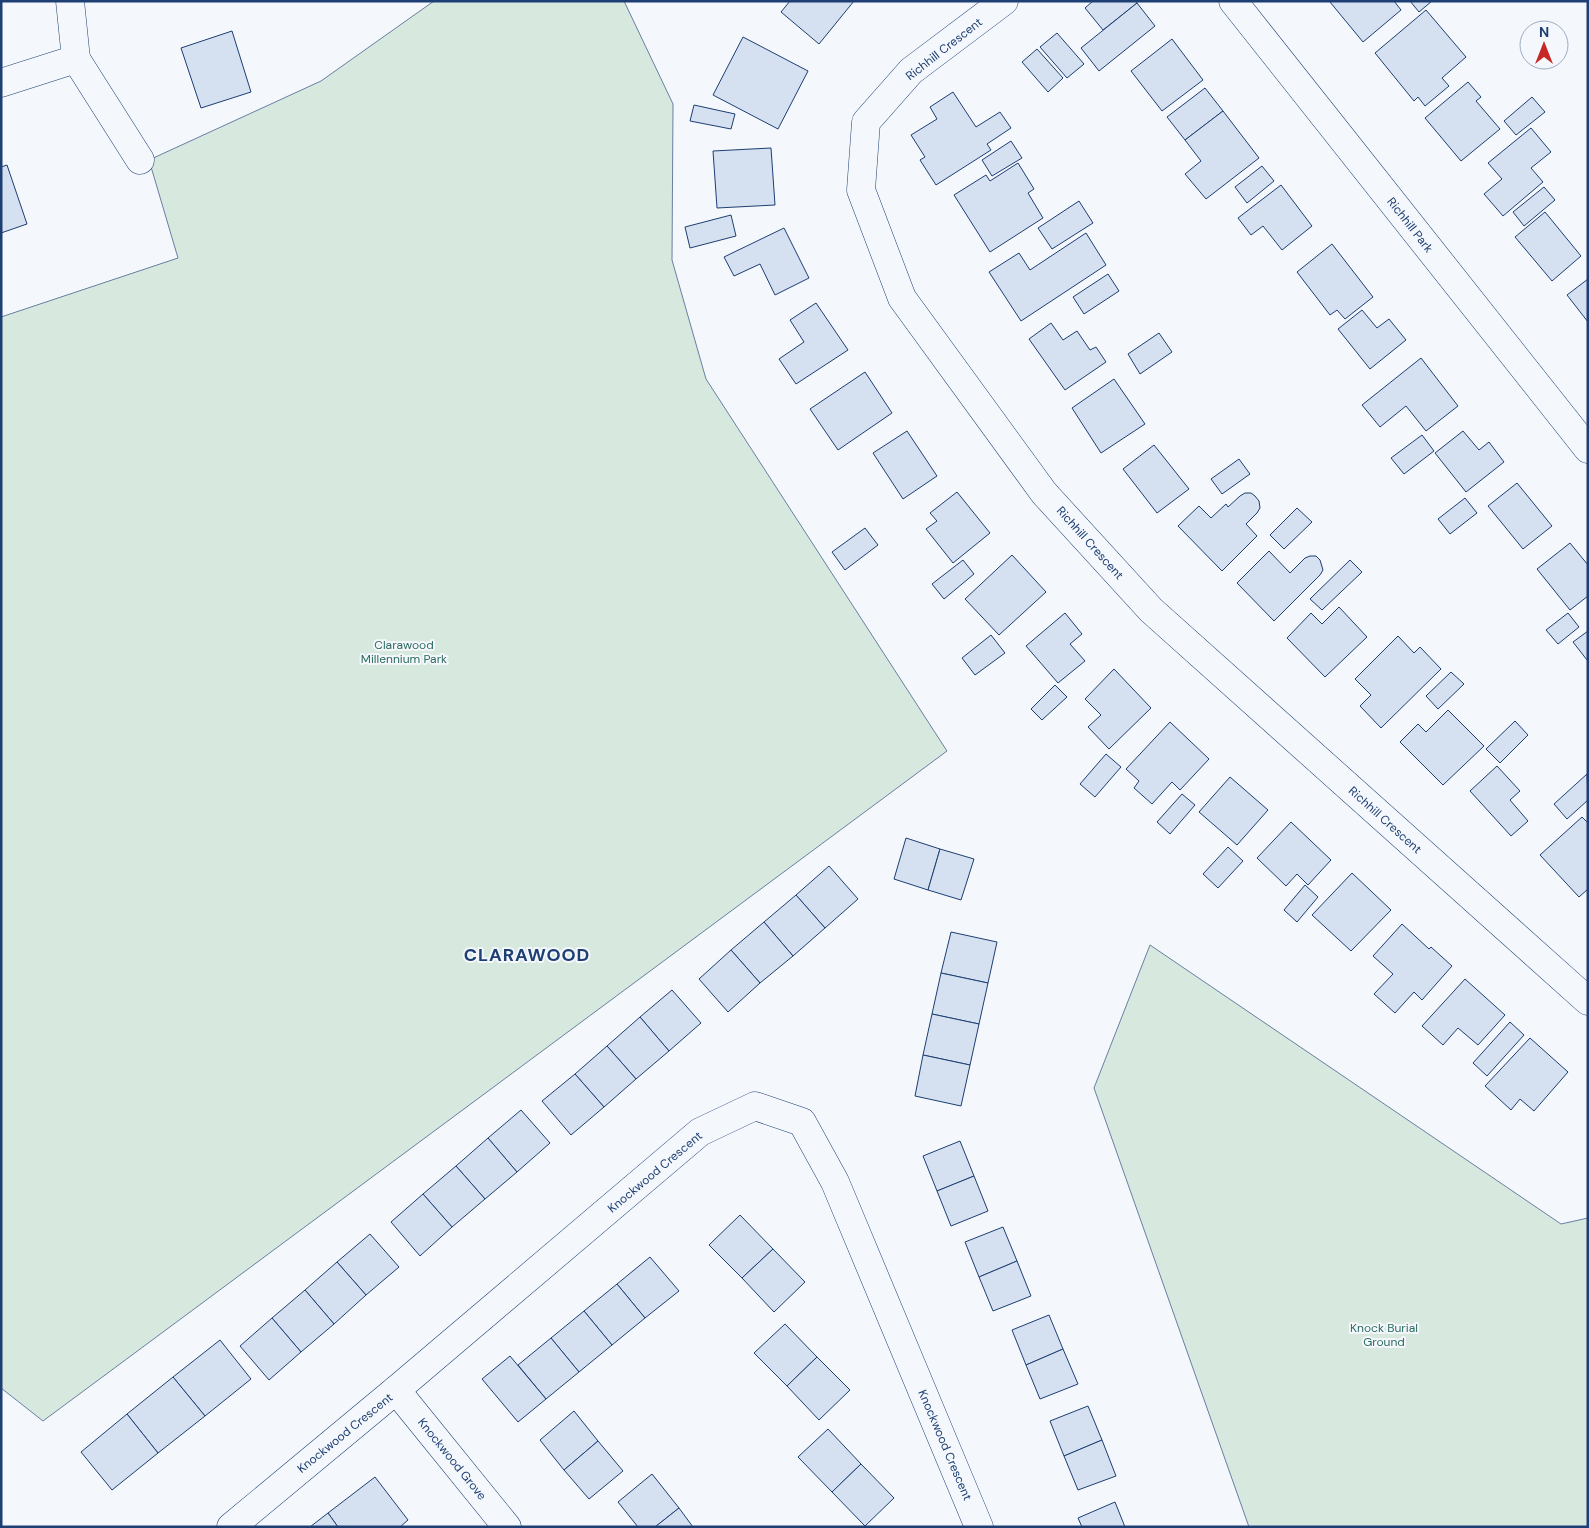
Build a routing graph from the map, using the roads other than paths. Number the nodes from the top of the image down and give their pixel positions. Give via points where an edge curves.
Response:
1 (70, 1) edge
2 (1004, 1) edge
3 (1233, 1) edge
4 (76, 59) junction
5 (1, 83) edge
6 (140, 160) dead end
7 (1588, 449) edge
8 (1588, 1001) edge
9 (396, 1390) junction
10 (230, 1527) edge
11 (507, 1527) edge
12 (980, 1527) edge

1 - 4 street
2 - 8 street, Richhill Crescent via 911,72 866,122 860,190 902,298 1044,493 1151,610
3 - 7 street, Richhill Park
4 - 5 street
4 - 6 street
9 - 10 street, Knockwood Crescent
9 - 11 street, Knockwood Grove
9 - 12 street, Knockwood Crescent via 700,1132 755,1106 802,1122 835,1182

